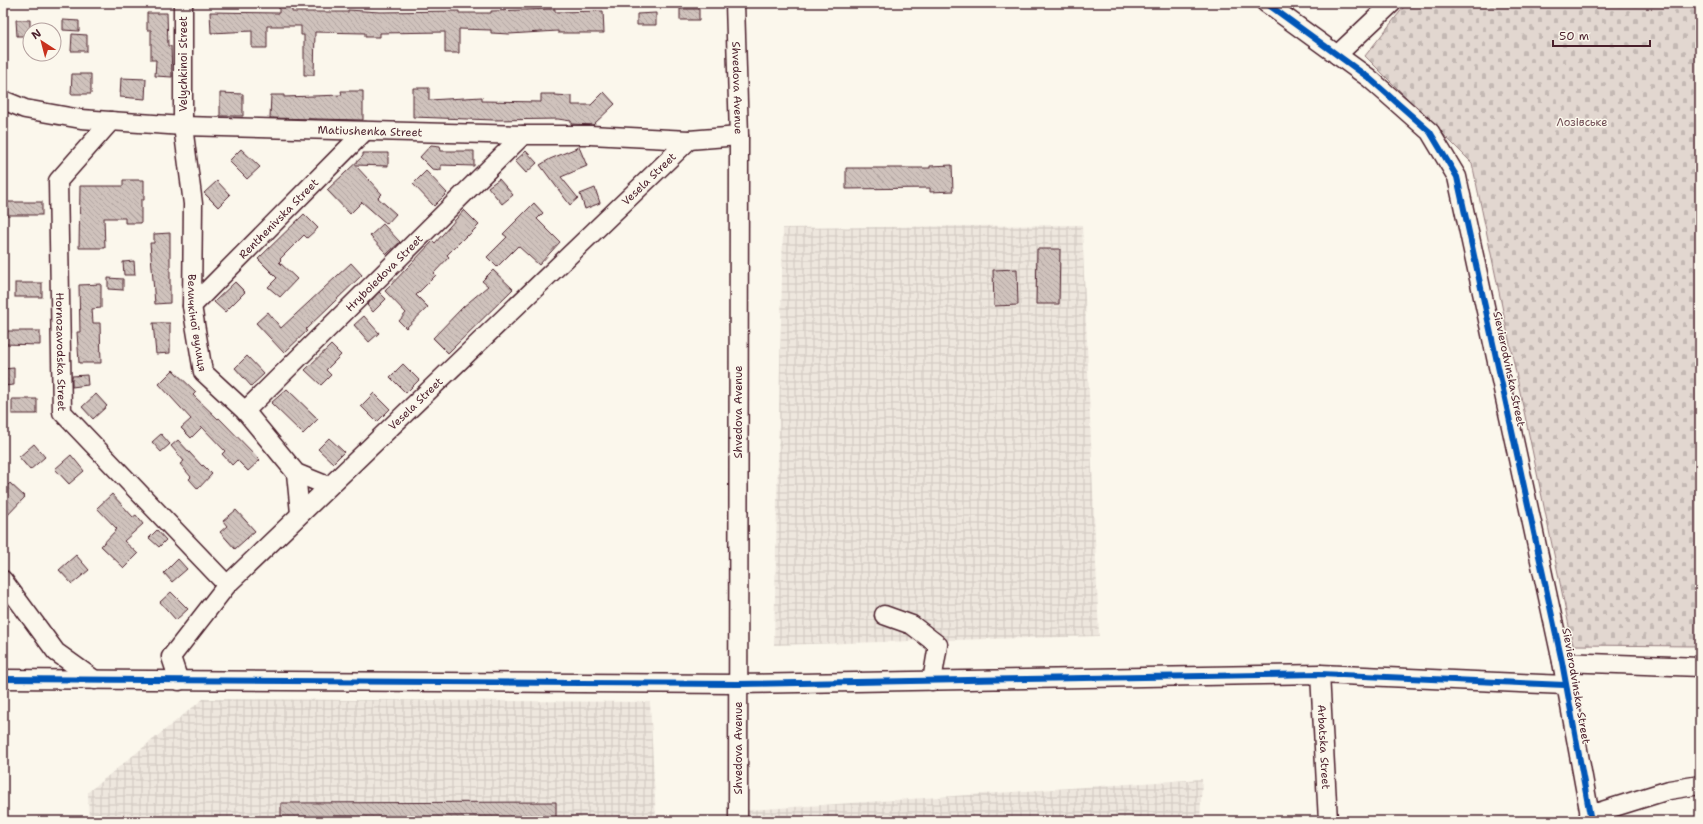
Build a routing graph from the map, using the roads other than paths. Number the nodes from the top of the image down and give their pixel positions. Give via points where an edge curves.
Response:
1 (183, 3) edge
2 (736, 3) edge
3 (1266, 3) edge
4 (1392, 3) edge
5 (1337, 55) junction
6 (3, 100) edge
7 (111, 121) junction
8 (182, 126) junction
9 (365, 131) junction
10 (523, 135) junction
11 (739, 136) junction
12 (689, 140) junction
13 (192, 306) junction
14 (245, 411) junction
15 (296, 473) junction
16 (328, 486) junction
17 (300, 513) junction
18 (3, 580) edge
19 (227, 585) junction
20 (884, 615) dead end
21 (1562, 662) junction
22 (1700, 667) edge
23 (1320, 674) junction
24 (3, 679) edge
25 (95, 680) junction
26 (180, 681) junction
27 (932, 681) junction
28 (738, 684) junction
29 (1566, 686) junction
30 (1700, 785) edge
31 (1590, 818) edge
32 (738, 821) edge
33 (1328, 821) edge

1 - 8 street, Velychkinoi Street
2 - 11 street, Shvedova Avenue
3 - 5 street, Sievierodvinska Street
4 - 5 street
5 - 21 street, Sievierodvinska Street via 1369,78 1430,132 1457,177
6 - 7 street, Matiushenka Street via 25,109 81,119
7 - 8 street, Matiushenka Street
7 - 19 street, Hornozavodska Street via 58,181 62,412
8 - 9 street, Matiushenka Street
8 - 13 street, Величкіної вулиця via 194,204
9 - 10 street, Matiushenka Street
9 - 13 street, Renthenivska Street
10 - 12 street, Matiushenka Street via 590,135
10 - 14 street, Hryboiedova Street
11 - 12 street, Matiushenka Street
11 - 28 street, Shvedova Avenue
12 - 16 street, Vesela Street
13 - 14 street, Величкіної вулиця via 204,372
14 - 15 street, Величкіної вулиця
15 - 16 street, Величкіної вулиця
15 - 17 street
16 - 17 street, Vesela Street
17 - 19 street, Vesela Street
18 - 25 street via 56,652
19 - 26 street, Vesela Street via 171,657
20 - 27 street via 912,625 938,645
21 - 22 street
21 - 29 street, Sievierodvinska Street
23 - 27 street
23 - 29 street
23 - 33 street, Arbatska Street
24 - 25 street
25 - 26 street
26 - 28 street
27 - 28 street
28 - 32 street, Shvedova Avenue
29 - 31 street, Sievierodvinska Street
30 - 31 street via 1669,790

